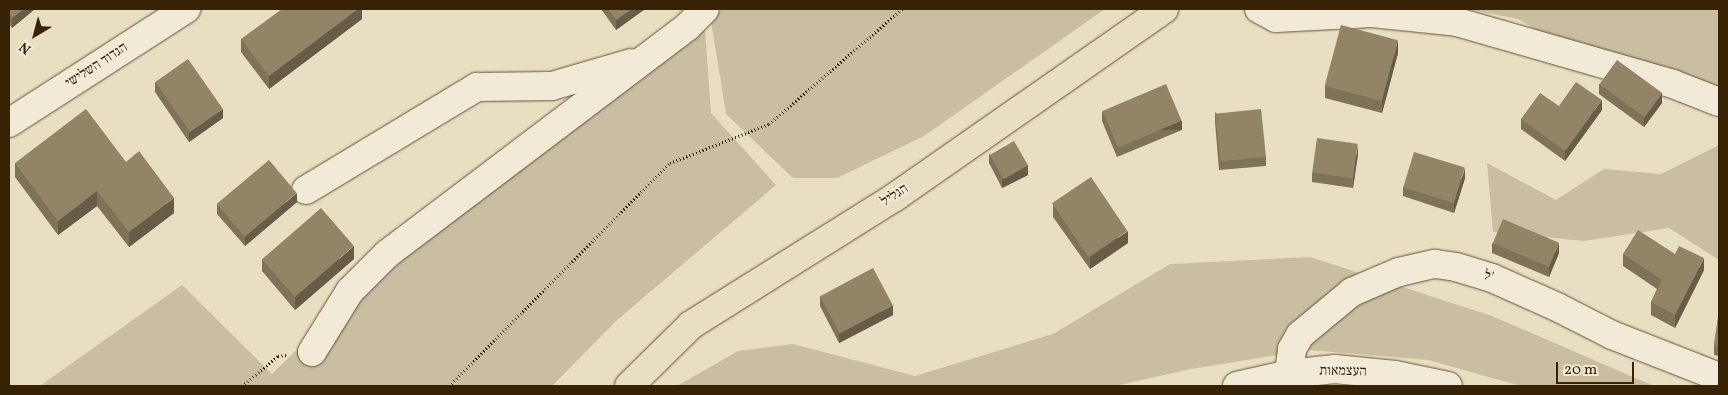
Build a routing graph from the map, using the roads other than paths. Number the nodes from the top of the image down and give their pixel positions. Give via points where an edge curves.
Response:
1 (186, 9) edge
2 (705, 9) edge
3 (1164, 9) edge
4 (1259, 9) edge
5 (646, 58) junction
6 (1719, 102) edge
7 (9, 123) edge
8 (306, 190) dead end
9 (312, 352) road end
10 (1289, 374) junction
11 (1719, 377) edge
12 (629, 386) edge
13 (1237, 386) edge
14 (1448, 386) edge

1 - 7 street, הגדוד השלישי
2 - 5 street
3 - 12 main road, הגליל via 895,197 691,325
4 - 6 street via 1276,18 1372,13 1457,22 1673,84
5 - 8 street via 552,86 477,86
5 - 9 street via 387,254 350,291
10 - 11 street, ל' via 1292,349 1300,334 1352,292 1399,272 1435,264 1492,278 1612,335
10 - 13 street, העצמאות
10 - 14 street, העצמאות via 1335,369 1395,375

